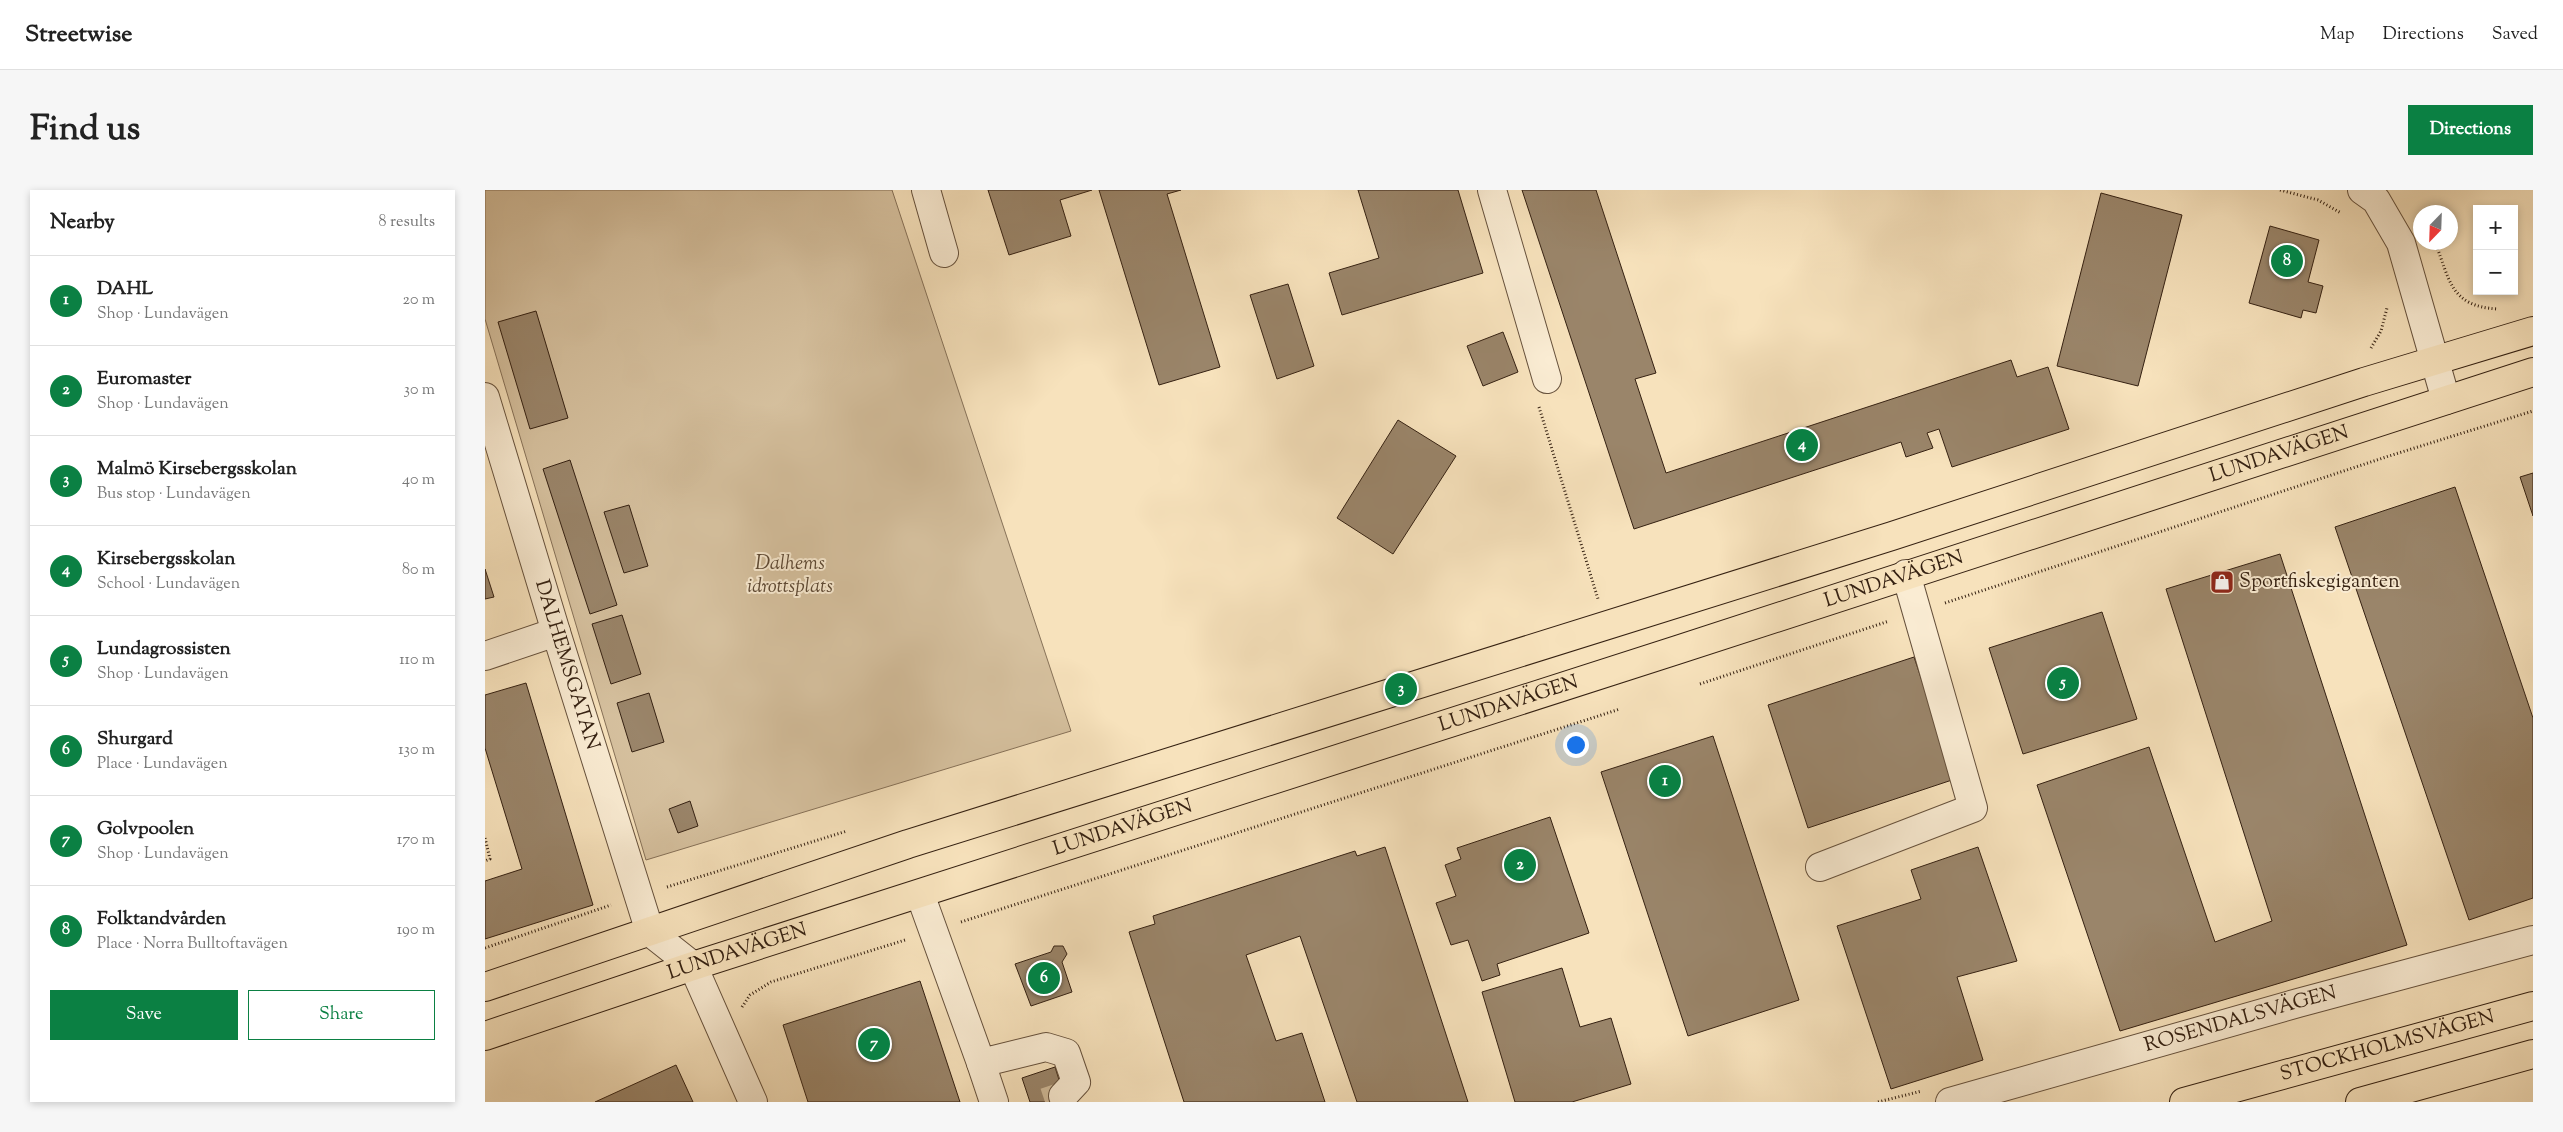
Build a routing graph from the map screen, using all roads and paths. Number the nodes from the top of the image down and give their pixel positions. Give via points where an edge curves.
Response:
1 (926, 190) edge
2 (1492, 190) edge
3 (2280, 190) edge
4 (2362, 190) edge
5 (2348, 218) dead end
6 (2438, 250) edge
7 (944, 254) dead end
8 (2387, 306) dead end
9 (2500, 310) dead end
10 (2533, 331) edge
11 (2369, 351) dead end
12 (2435, 362) junction
13 (2533, 372) edge
14 (1547, 379) joint
15 (485, 397) edge
16 (2446, 400) junction
17 (2533, 411) edge
18 (1906, 574) junction
19 (1599, 599) dead end
20 (1917, 612) junction
21 (555, 632) junction
22 (485, 656) edge
23 (1700, 684) dead end
24 (1620, 708) dead end
25 (485, 838) edge
26 (485, 861) edge
27 (1821, 867) dead end
28 (920, 894) junction
29 (933, 931) junction
30 (650, 932) junction
31 (2533, 940) edge
32 (693, 966) junction
33 (485, 988) edge
34 (2533, 1006) edge
35 (741, 1010) dead end
36 (485, 1036) edge
37 (2533, 1054) edge
38 (981, 1063) junction
39 (1063, 1096) tunnel mouth
40 (753, 1102) edge
41 (994, 1102) edge
42 (1949, 1102) edge
43 (2184, 1102) edge
44 (2360, 1102) edge

1 - 7 street
2 - 14 street
3 - 5 path via 2318,200
4 - 12 street via 2376,200 2401,243
6 - 9 path via 2456,294 2468,304
8 - 11 path via 2381,331
10 - 12 main road, LUNDAVÄGEN
12 - 16 street
12 - 30 main road, LUNDAVÄGEN via 918,841
13 - 16 main road, LUNDAVÄGEN
14 - 19 path via 1538,405
15 - 21 street, DALHEMSGATAN
16 - 18 main road, LUNDAVÄGEN
17 - 20 path
18 - 20 street
18 - 28 main road, LUNDAVÄGEN
20 - 23 path
20 - 27 street via 1973,808
21 - 22 street
21 - 30 street, DALHEMSGATAN
24 - 29 path
25 - 26 path via 490,859
28 - 29 street
28 - 32 main road, LUNDAVÄGEN
29 - 35 path via 771,982 750,995
29 - 38 street
30 - 32 street
30 - 33 main road, LUNDAVÄGEN
31 - 42 street, ROSENDALSVÄGEN
32 - 36 main road, LUNDAVÄGEN
32 - 40 street
34 - 43 main road, STOCKHOLMSVÄGEN
37 - 44 main road
38 - 39 street via 1046,1046 1066,1053 1076,1082
38 - 41 street

